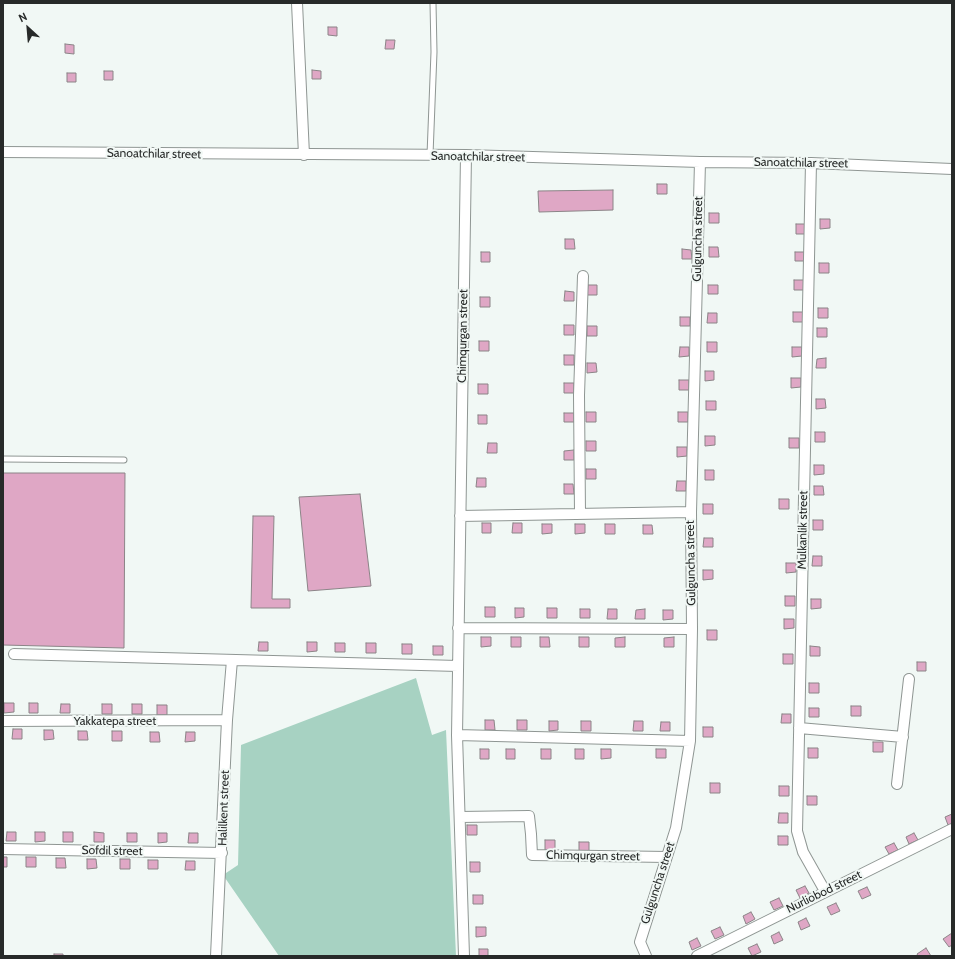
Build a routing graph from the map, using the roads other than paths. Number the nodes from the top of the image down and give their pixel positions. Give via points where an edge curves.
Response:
1 (297, 3) edge
2 (433, 3) edge
3 (3, 152) edge
4 (304, 155) junction
5 (466, 155) junction
6 (430, 156) junction
7 (700, 162) junction
8 (811, 163) junction
9 (952, 169) edge
10 (583, 276) dead end
11 (3, 459) edge
12 (124, 460) dead end
13 (691, 512) junction
14 (580, 514) junction
15 (460, 516) junction
16 (458, 628) junction
17 (692, 629) junction
18 (14, 654) dead end
19 (232, 660) junction
20 (458, 666) junction
21 (908, 679) dead end
22 (228, 720) junction
23 (3, 721) edge
24 (799, 728) junction
25 (457, 735) junction
26 (902, 736) junction
27 (690, 740) junction
28 (897, 784) dead end
29 (460, 817) junction
30 (952, 829) edge
31 (3, 849) edge
32 (222, 853) junction
33 (667, 857) junction
34 (825, 891) junction
35 (216, 956) edge
36 (464, 956) edge
37 (646, 956) edge
38 (697, 956) edge

1 - 4 street
2 - 6 lane
3 - 4 street, Sanoatchilar street
4 - 6 street, Sanoatchilar street
5 - 6 street, Sanoatchilar street
5 - 7 street, Sanoatchilar street
5 - 15 street, Chimqurgan street
7 - 8 street, Sanoatchilar street
7 - 13 street, Gulguncha street
8 - 9 street, Sanoatchilar street
8 - 24 street, Mulkanlik street
10 - 14 street via 579,395
11 - 12 lane
13 - 14 street
13 - 17 street, Gulguncha street
14 - 15 street
15 - 16 street, Chimqurgan street
16 - 17 street
16 - 20 street, Chimqurgan street
17 - 27 street, Gulguncha street
18 - 19 street
19 - 20 street
19 - 22 street, Halilkent street
20 - 25 street, Chimqurgan street
21 - 26 street
22 - 23 street, Yakkatepa street
22 - 32 street, Halilkent street
24 - 26 street
24 - 34 street, Mulkanlik street via 797,831 803,852
25 - 27 street
25 - 29 street, Chimqurgan street
26 - 28 street
27 - 33 street, Gulguncha street via 676,828
29 - 33 street, Chimqurgan street via 529,816 532,855
29 - 36 street, Chimqurgan street
30 - 34 street, Nurliobod street
31 - 32 street, Sofdil street
32 - 35 street, Halilkent street
33 - 37 street, Gulguncha street via 640,942
34 - 38 street, Nurliobod street

